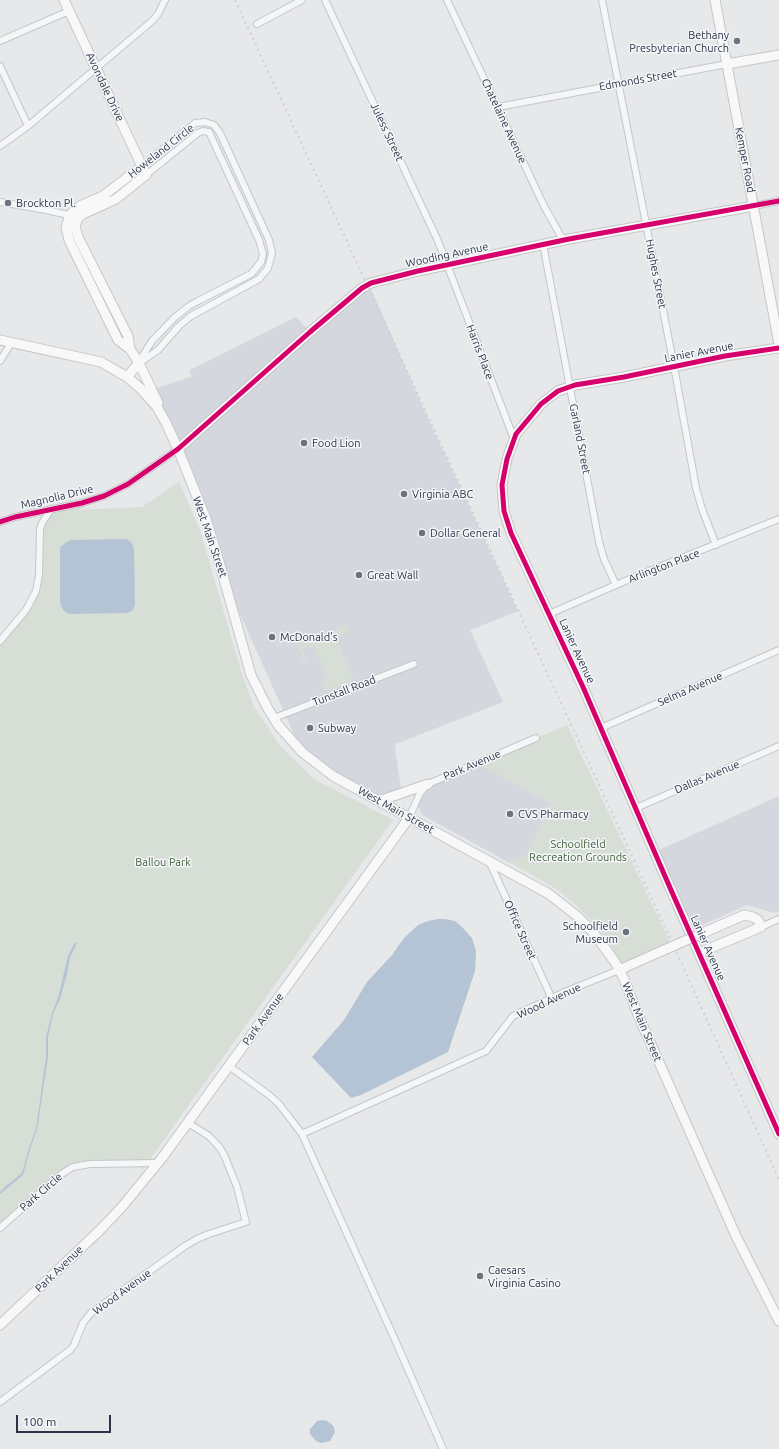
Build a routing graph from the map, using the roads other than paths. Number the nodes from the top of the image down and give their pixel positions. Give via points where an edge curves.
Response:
1 (165, 0) edge
2 (302, 0) edge
3 (325, 0) edge
4 (447, 0) edge
5 (602, 0) edge
6 (715, 0) edge
7 (67, 3) edge
8 (257, 24) dead end
9 (0, 41) edge
10 (779, 55) edge
11 (727, 64) junction
12 (0, 66) edge
13 (96, 68) junction
14 (619, 83) junction
15 (498, 107) junction
16 (28, 126) junction
17 (180, 134) junction
18 (185, 143) junction
19 (0, 146) edge
20 (226, 146) junction
21 (218, 150) junction
22 (142, 166) junction
23 (146, 175) junction
24 (779, 201) edge
25 (0, 202) edge
26 (754, 206) junction
27 (74, 217) junction
28 (647, 225) junction
29 (267, 236) junction
30 (259, 240) junction
31 (562, 240) junction
32 (544, 244) junction
33 (448, 265) junction
34 (247, 276) junction
35 (250, 284) junction
36 (102, 286) junction
37 (94, 291) junction
38 (212, 294) junction
39 (217, 302) junction
40 (179, 314) junction
41 (184, 321) junction
42 (0, 340) edge
43 (12, 342) junction
44 (779, 344) edge
45 (130, 348) junction
46 (779, 348) edge
47 (0, 361) edge
48 (139, 364) junction
49 (674, 366) junction
50 (127, 377) junction
51 (570, 386) junction
52 (166, 423) junction
53 (514, 439) junction
54 (178, 449) junction
55 (51, 509) junction
56 (779, 520) edge
57 (0, 522) edge
58 (716, 545) junction
59 (616, 585) junction
60 (549, 614) junction
61 (0, 641) edge
62 (779, 650) edge
63 (414, 664) dead end
64 (274, 718) junction
65 (601, 728) junction
66 (536, 738) dead end
67 (779, 746) edge
68 (428, 784) junction
69 (379, 801) junction
70 (636, 808) junction
71 (409, 818) junction
72 (489, 861) junction
73 (779, 919) edge
74 (761, 927) junction
75 (699, 953) junction
76 (619, 970) junction
77 (552, 999) junction
78 (229, 1066) junction
79 (188, 1123) junction
80 (302, 1134) junction
81 (779, 1134) edge
82 (158, 1163) junction
83 (0, 1228) edge
84 (779, 1321) edge
85 (0, 1325) edge
86 (0, 1402) edge
87 (442, 1449) edge

1 - 13 street via 152,20
2 - 8 street
3 - 33 street, Juless Street
4 - 15 street, Chatelaine Avenue
5 - 14 street, Hughes Street
6 - 11 street, Kemper Road
7 - 9 street
7 - 13 street, Avondale Drive
10 - 11 street, Edmonds Street
11 - 14 street, Edmonds Street
11 - 26 street, Kemper Road
12 - 16 street
13 - 16 street
13 - 22 street, Avondale Drive
14 - 15 street, Edmonds Street
14 - 28 street, Hughes Street
15 - 31 street, Chatelaine Avenue
16 - 19 street
17 - 18 street
17 - 20 street, Howeland Circle via 195,123 210,123 220,133
17 - 22 street, Howeland Circle
18 - 21 street, Howeland Circle via 198,133 206,131
18 - 23 street, Howeland Circle
20 - 21 street
20 - 29 street, Howeland Circle
21 - 30 street, Howeland Circle
22 - 23 street, Avondale Drive
22 - 27 street, Howeland Circle via 103,196 80,206
23 - 27 street, Howeland Circle via 116,199
24 - 26 street, Wooding Avenue
25 - 27 street
26 - 28 street, Wooding Avenue
26 - 44 street, Kemper Road
27 - 36 street via 75,231
27 - 37 street via 66,228 67,234
28 - 31 street, Wooding Avenue
28 - 49 street, Hughes Street
29 - 30 street
29 - 35 street, Howeland Circle via 272,253 270,264 262,276
30 - 34 street, Howeland Circle via 262,259 255,271
31 - 32 street, Wooding Avenue
32 - 33 street, Wooding Avenue
32 - 51 street, Garland Street
33 - 53 street, Harris Place
33 - 54 street, Wooding Avenue via 377,281 362,288
34 - 35 street
34 - 38 street, Howeland Circle
35 - 39 street, Howeland Circle
36 - 37 street
36 - 45 street via 128,336
37 - 45 street via 118,340
38 - 39 street
38 - 40 street, Howeland Circle
39 - 41 street, Howeland Circle
40 - 41 street
40 - 48 street, Howeland Circle via 152,341
41 - 48 street, Howeland Circle via 158,350
42 - 43 street, West Main Street
43 - 47 street
43 - 50 street, West Main Street via 95,360
45 - 48 street
46 - 49 street, Lanier Avenue
48 - 50 street, Howeland Circle
48 - 52 street
49 - 51 street, Lanier Avenue
49 - 58 street, Hughes Street via 696,488
50 - 52 street, West Main Street via 148,396
51 - 53 street, Lanier Avenue via 540,404
51 - 59 street, Garland Street via 599,542
52 - 54 street, West Main Street
53 - 60 street, Lanier Avenue via 504,474 504,511 511,533
54 - 55 street, Magnolia Drive via 116,490 82,503
54 - 64 street, West Main Street via 210,533 258,692
55 - 57 street, Magnolia Drive
55 - 61 street via 40,529 36,591 26,610
56 - 58 street, Arlington Place
58 - 59 street, Arlington Place
59 - 60 street, Arlington Place
60 - 65 street, Lanier Avenue
62 - 65 street, Selma Avenue
63 - 64 street, Tunstall Road
64 - 69 street, West Main Street via 290,739 317,765
65 - 70 street, Lanier Avenue
66 - 68 street, Park Avenue
67 - 70 street, Dallas Avenue
68 - 69 street
68 - 71 street, Park Avenue via 420,793
69 - 71 street, West Main Street
70 - 75 street, Lanier Avenue
71 - 72 street, West Main Street
71 - 78 street, Park Avenue
72 - 76 street, West Main Street via 543,891 577,916 593,932
72 - 77 street, Office Street
73 - 74 street
74 - 75 street
74 - 76 street, Wood Avenue, bridge via 758,920 744,915
75 - 81 street, Lanier Avenue
76 - 77 street, Wood Avenue
76 - 84 street, West Main Street via 736,1236
77 - 80 street, Wood Avenue via 513,1016 486,1051
78 - 79 street, Park Avenue
78 - 80 street via 269,1095
79 - 82 street, Park Avenue
79 - 86 street, Wood Avenue via 209,1136 220,1148 237,1187 246,1222 191,1242 91,1313 83,1323 70,1350
80 - 87 street
82 - 83 street, Park Circle via 90,1164 73,1167 60,1175
82 - 85 street, Park Avenue via 121,1208

